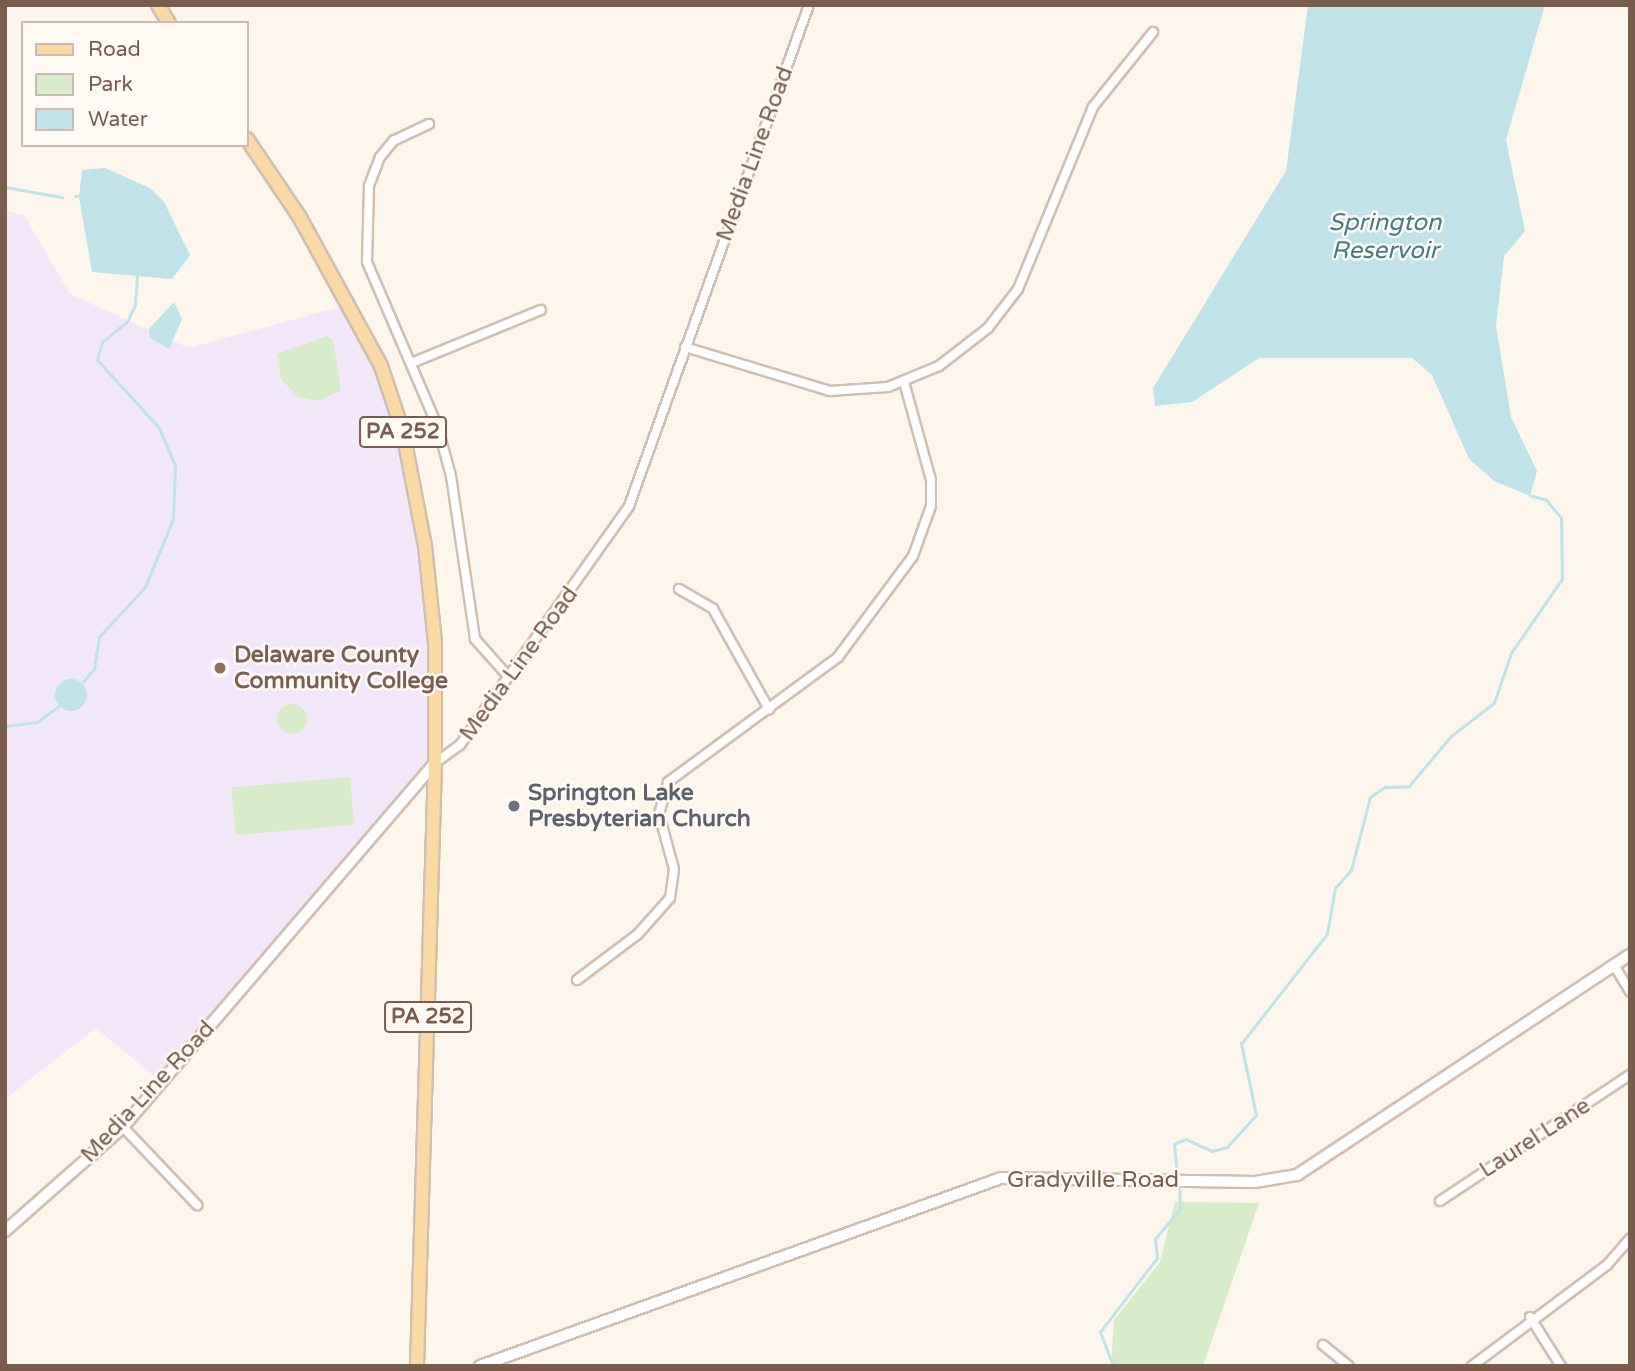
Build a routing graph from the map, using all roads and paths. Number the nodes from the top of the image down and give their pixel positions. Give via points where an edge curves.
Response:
1 (158, 5) edge
2 (809, 5) edge
3 (168, 21) edge
4 (1153, 32) dead end
5 (429, 124) dead end
6 (248, 141) edge
7 (541, 310) dead end
8 (685, 347) junction
9 (414, 362) junction
10 (904, 382) junction
11 (679, 589) dead end
12 (507, 675) junction
13 (769, 709) junction
14 (435, 764) junction
15 (1630, 955) edge
16 (1614, 965) junction
17 (577, 980) dead end
18 (1630, 992) edge
19 (1630, 1075) edge
20 (123, 1127) junction
21 (1440, 1201) dead end
22 (197, 1205) dead end
23 (5, 1230) edge
24 (1630, 1239) edge
25 (1530, 1317) junction
26 (1323, 1345) dead end
27 (418, 1366) edge
28 (480, 1366) edge
29 (1349, 1366) edge
30 (1472, 1366) edge
31 (1561, 1366) edge

1 - 3 main road
2 - 8 street, Media Line Road
4 - 10 street via 1093,107 1007,304 971,344
5 - 9 street via 394,140 380,157 369,186 364,233 367,262
6 - 14 main road, PA 252 via 349,304 403,432 434,634
7 - 9 street
8 - 10 street via 830,391
8 - 12 street, Media Line Road via 629,506 589,570
9 - 12 street via 451,476 475,639
10 - 13 street via 930,468 925,533 870,621 838,656
11 - 13 street via 713,609
12 - 14 street, Media Line Road via 460,745
13 - 17 street via 668,782 659,814 674,869 670,898 638,934
14 - 20 main road, Media Line Road
14 - 27 main road, PA 252
15 - 16 street, Gradyville Road
16 - 18 street
16 - 28 street, Gradyville Road via 1297,1175 1193,1180 1002,1178
19 - 21 street, Laurel Lane
20 - 22 street
20 - 23 main road, Media Line Road
24 - 25 street via 1607,1265
25 - 30 street
25 - 31 street
26 - 29 street

